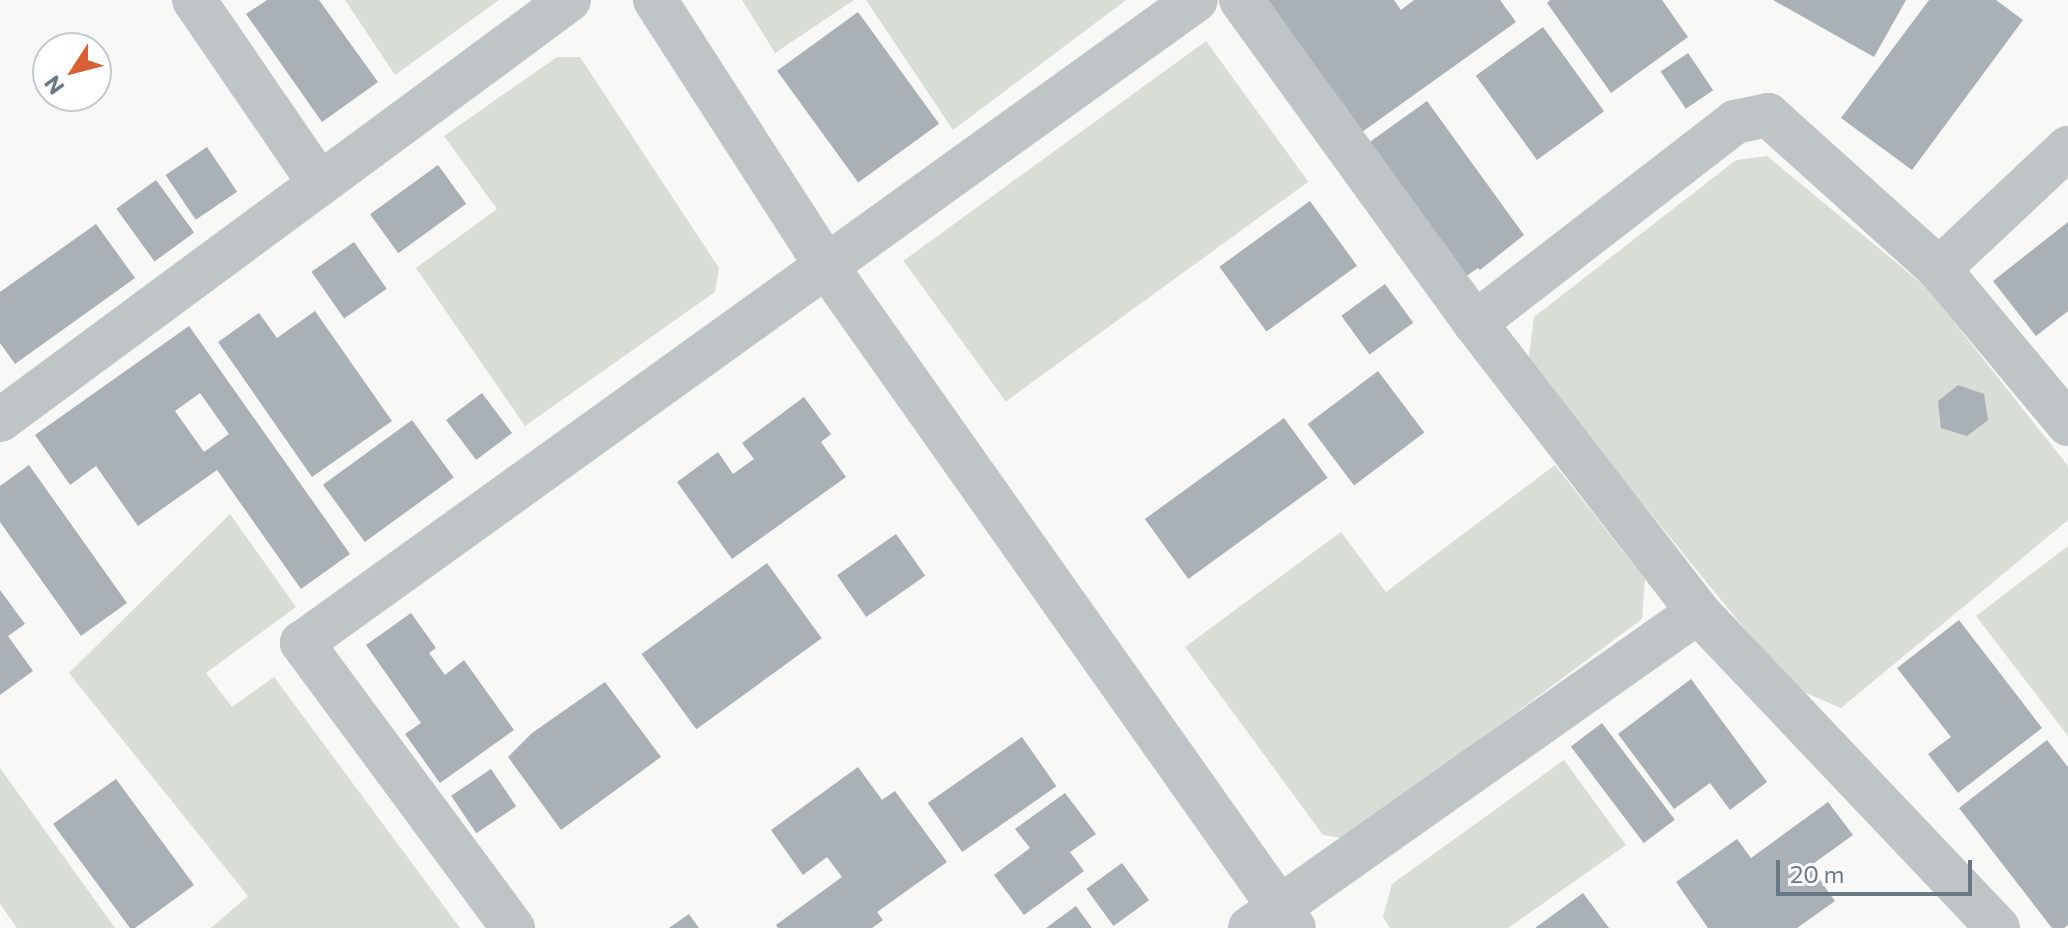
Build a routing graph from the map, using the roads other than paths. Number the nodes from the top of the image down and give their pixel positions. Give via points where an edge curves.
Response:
1 (194, 0) edge
2 (569, 0) edge
3 (655, 0) edge
4 (1196, 0) edge
5 (1241, 0) edge
6 (2068, 148) edge
7 (320, 184) junction
8 (827, 267) junction
9 (1939, 269) junction
10 (1475, 323) junction
11 (0, 420) edge
12 (2068, 424) edge
13 (1698, 612) junction
14 (1274, 921) edge
15 (513, 928) edge
16 (1998, 928) edge

1 - 7 street
2 - 7 street
3 - 8 street
4 - 8 street
5 - 10 street
6 - 9 street
7 - 11 street
8 - 14 street
8 - 15 street via 302,643
9 - 10 street via 1768,115 1735,122
9 - 12 street
10 - 13 street
13 - 14 street
13 - 16 street

